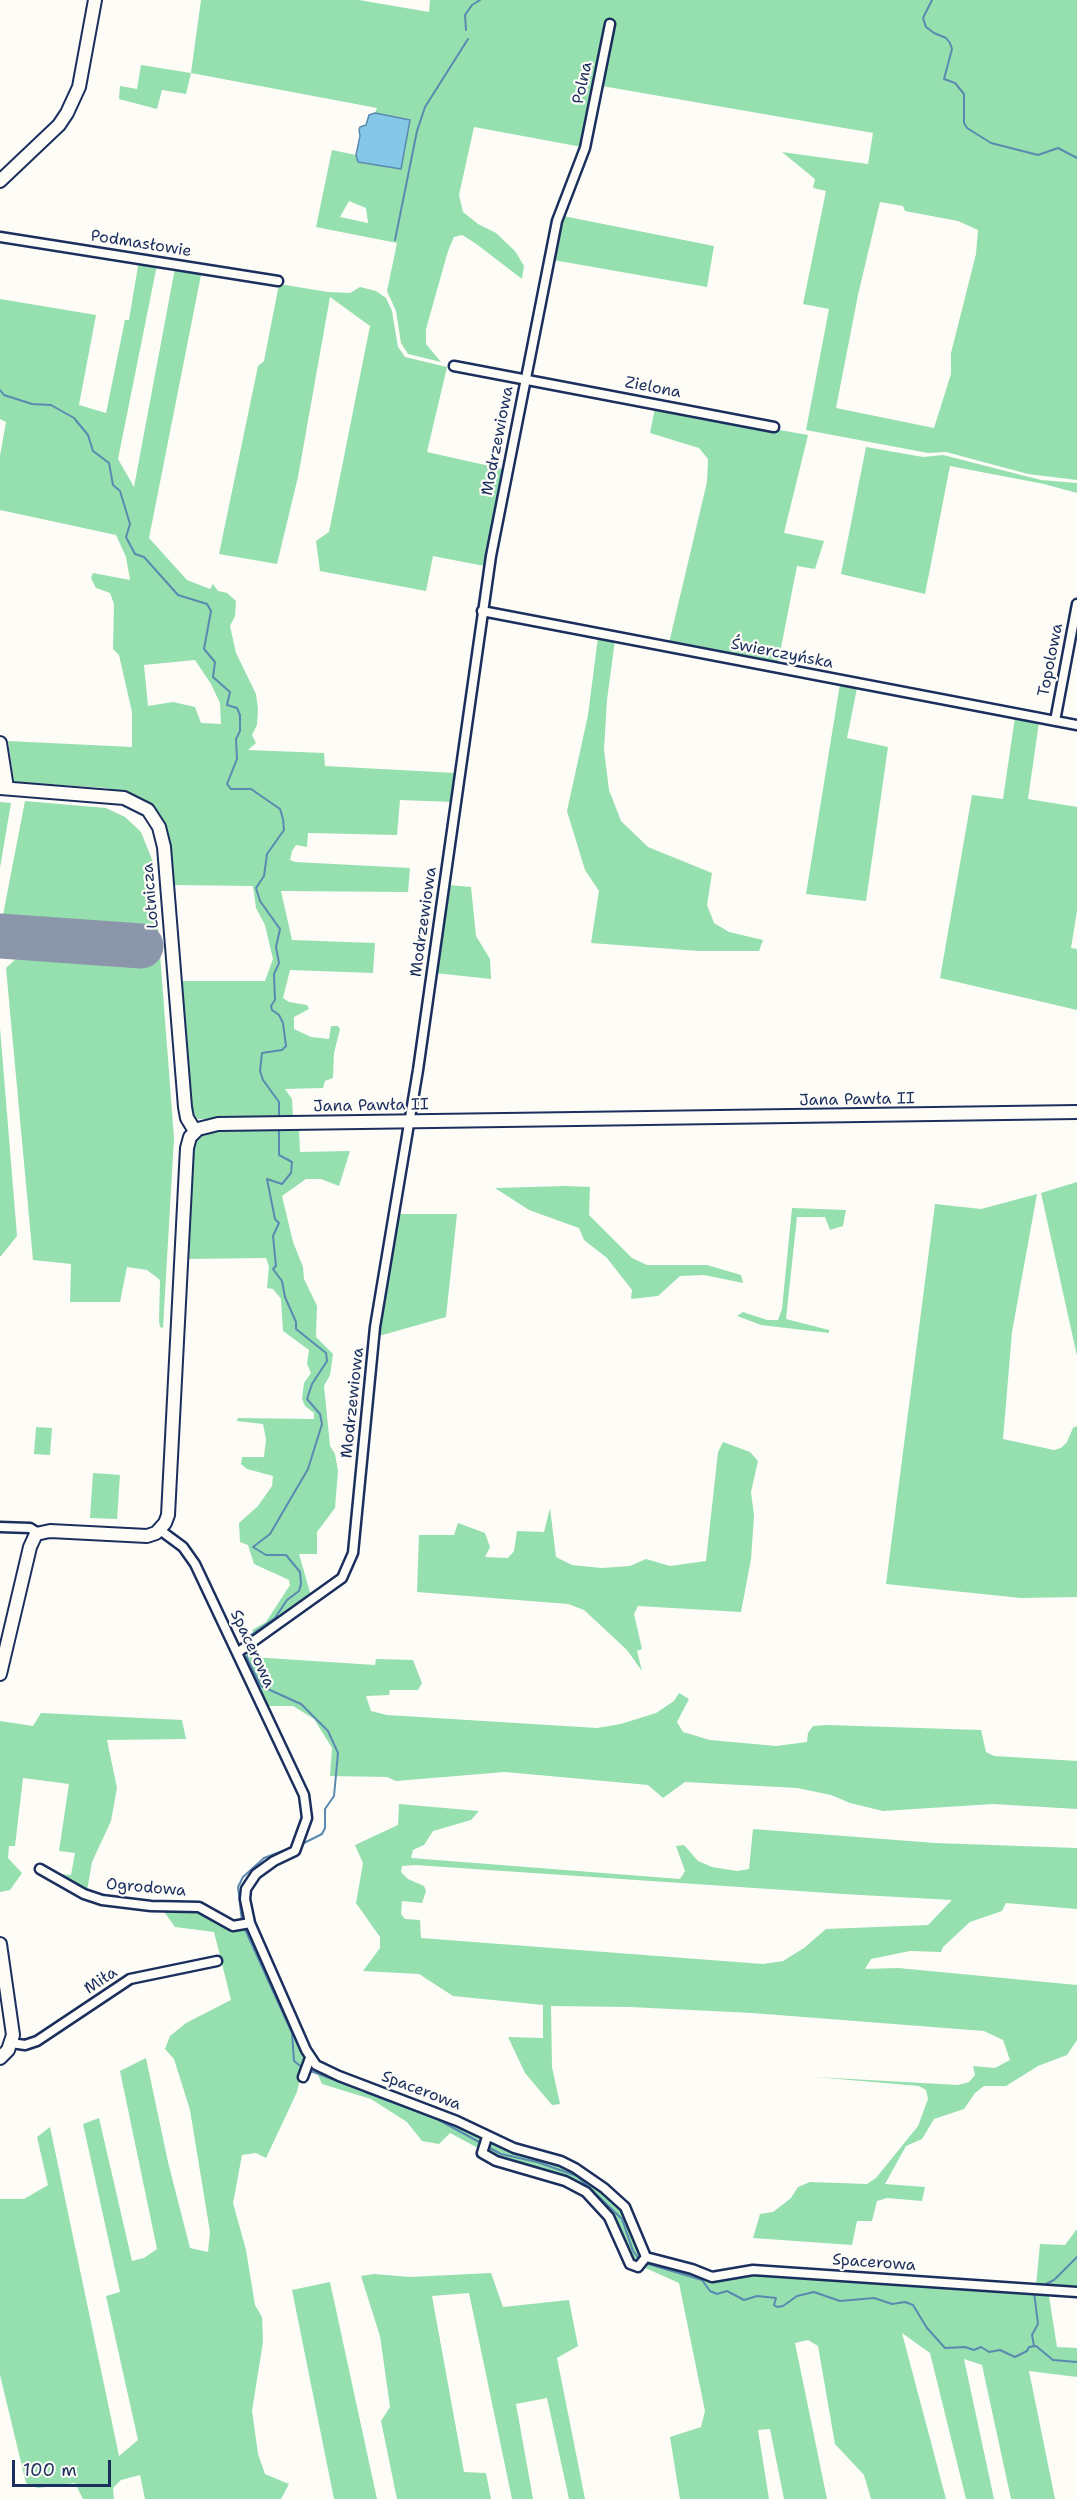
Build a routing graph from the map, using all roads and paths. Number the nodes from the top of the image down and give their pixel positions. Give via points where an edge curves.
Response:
1 (95, 0) edge
2 (610, 24) dead end
3 (585, 148) joint
4 (0, 181) edge
5 (0, 237) edge
6 (278, 281) dead end
7 (454, 366) dead end
8 (525, 378) junction
9 (774, 427) dead end
10 (1077, 604) edge
11 (482, 612) junction
12 (1054, 721) junction
13 (1077, 725) edge
14 (0, 744) edge
15 (3, 788) edge
16 (1077, 1112) edge
17 (409, 1122) junction
18 (195, 1131) junction
19 (0, 1527) edge
20 (160, 1530) junction
21 (38, 1533) junction
22 (241, 1652) junction
23 (0, 1674) edge
24 (40, 1869) dead end
25 (245, 1924) junction
26 (0, 1944) edge
27 (217, 1960) dead end
28 (11, 2043) junction
29 (0, 2058) edge
30 (487, 2138) junction
31 (644, 2260) junction
32 (1077, 2292) edge

1 - 4 main road via 79,87 67,113
2 - 3 street, Polna
3 - 8 street, Modrzewiowa via 557,221
5 - 6 street, Podmasłowie
7 - 8 street, Zielona
8 - 9 street, Zielona
8 - 11 street, Modrzewiowa
10 - 12 street, Topolowa
11 - 12 street, Świerczyńska
11 - 17 street, Modrzewiowa
12 - 13 street, Świerczyńska
14 - 15 main road
15 - 18 main road, Lotnicza via 124,798 148,810 159,826 164,847 185,1107
16 - 17 main road, Jana Pawła II
17 - 18 main road, Jana Pawła II via 209,1125
17 - 22 street, Modrzewiowa via 375,1328 353,1553 342,1578
18 - 20 main road via 187,1148 168,1515
19 - 21 street via 30,1528
20 - 21 main road via 141,1536
20 - 22 street, Spacerowa via 189,1555
21 - 23 main road via 30,1547
22 - 25 street, Spacerowa via 304,1795 307,1818 296,1847 251,1880 245,1899
24 - 25 street, Ogrodowa via 102,1900 199,1907
25 - 30 street, Spacerowa via 306,2068 316,2065 425,2108
26 - 28 main road via 13,2024
27 - 28 street, Miła via 130,1979 37,2041 25,2045
28 - 29 main road
30 - 31 street, Spacerowa via 561,2161 604,2188 627,2210
30 - 31 street via 482,2152 496,2161 561,2180 586,2192 609,2217 630,2264 633,2267
31 - 32 street, Spacerowa via 712,2277 753,2270

